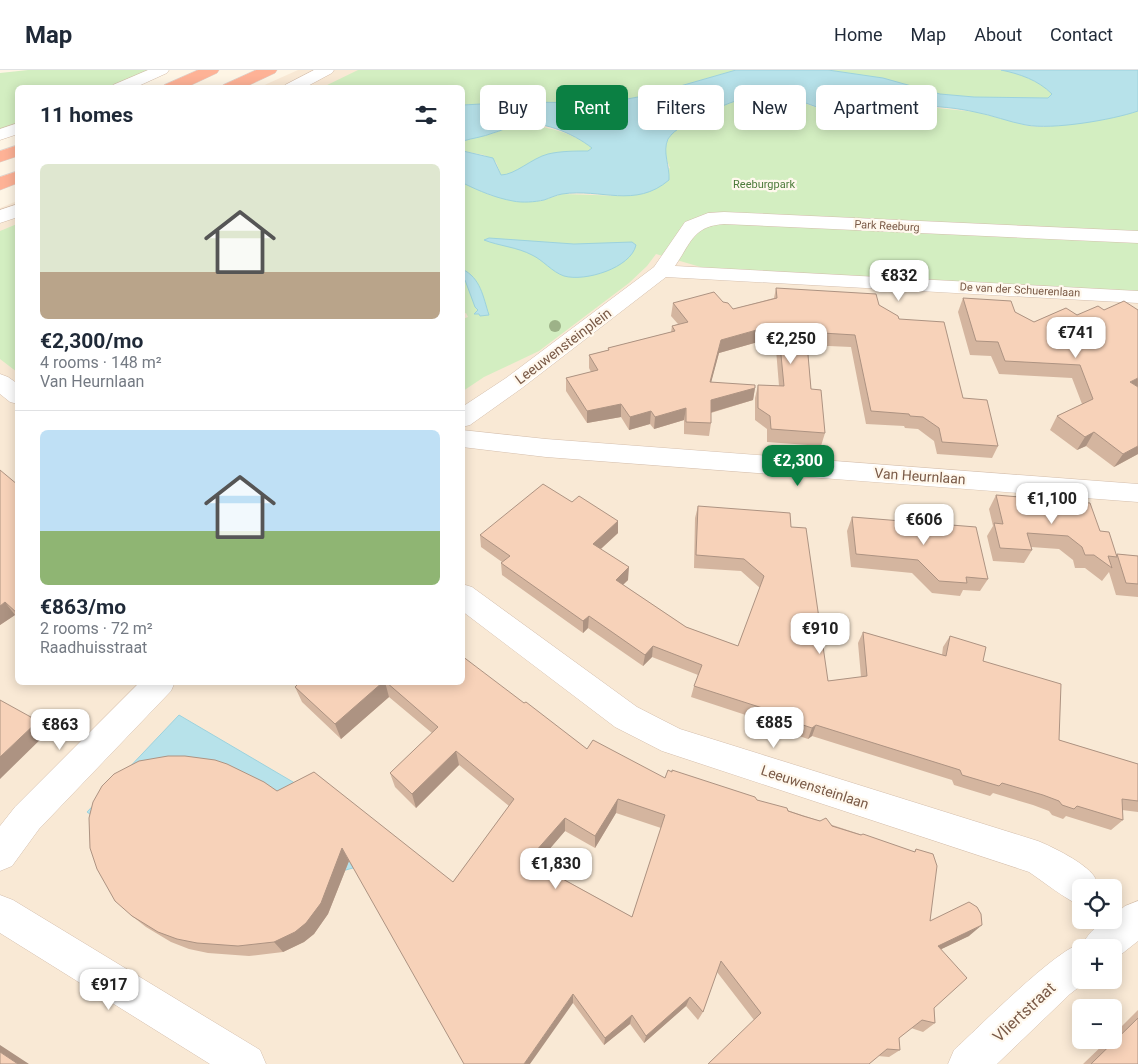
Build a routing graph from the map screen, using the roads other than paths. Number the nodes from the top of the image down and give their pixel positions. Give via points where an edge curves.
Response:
1 (161, 70) edge
2 (211, 70) edge
3 (269, 70) edge
4 (326, 70) edge
5 (126, 85) edge
6 (177, 85) edge
7 (236, 85) edge
8 (297, 85) edge
9 (15, 129) edge
10 (0, 135) edge
11 (15, 151) edge
12 (0, 157) edge
13 (15, 177) edge
14 (0, 184) edge
15 (15, 211) edge
16 (0, 217) edge
17 (1138, 237) edge
18 (662, 270) junction
19 (1138, 297) edge
20 (0, 382) edge
21 (15, 394) edge
22 (465, 417) edge
23 (465, 438) edge
24 (1138, 493) edge
25 (465, 597) edge
26 (157, 685) edge
27 (0, 854) edge
28 (1072, 879) edge
29 (0, 913) edge
30 (1072, 969) edge
31 (246, 1064) edge
32 (968, 1064) edge

1 - 5 street
2 - 6 highway
3 - 7 highway
4 - 8 street
9 - 10 street
11 - 12 highway
13 - 14 highway
15 - 16 street
17 - 18 street, Park Reeburg via 708,219 688,230
18 - 19 street, De van der Schuerenlaan
18 - 22 street, Leeuwensteinplein
20 - 21 street
23 - 24 street, Van Heurnlaan via 546,448
25 - 28 street, Leeuwensteinlaan via 626,717 673,741 1038,858
26 - 27 street via 28,818
29 - 31 street
30 - 32 street, Vliertstraat

